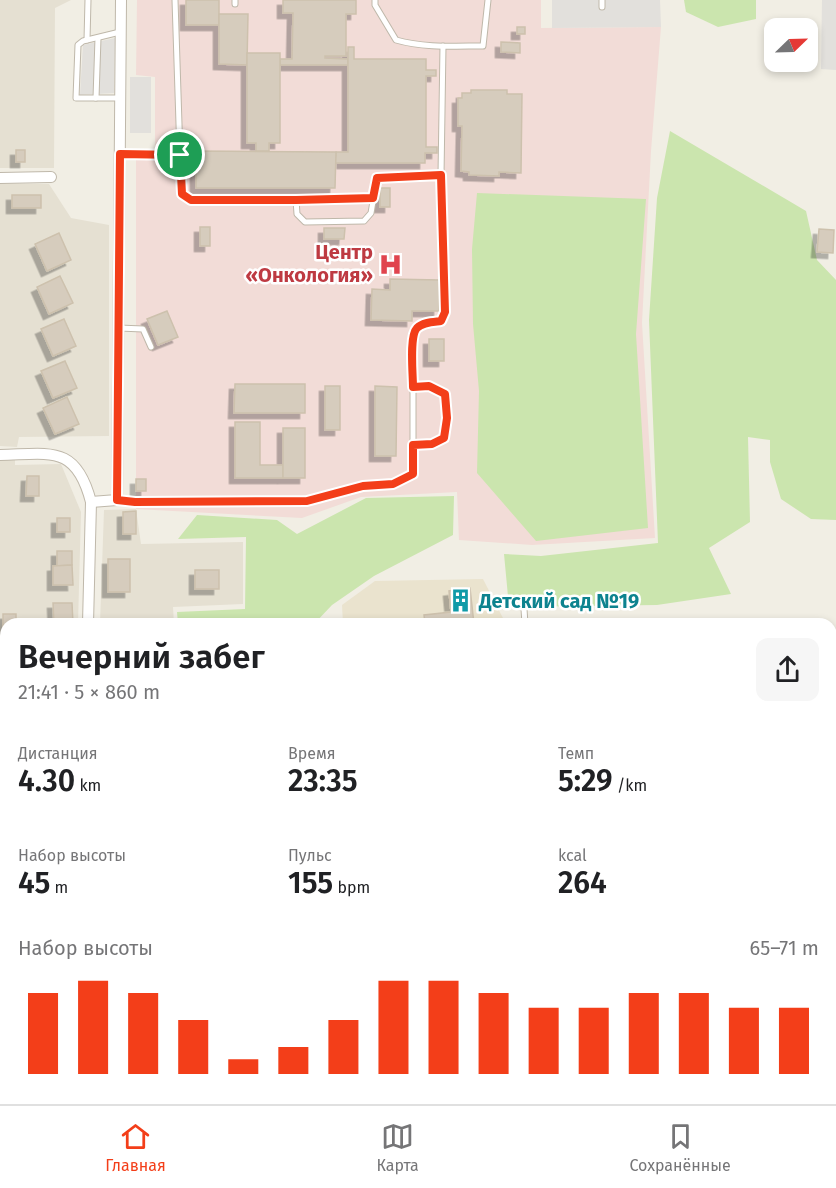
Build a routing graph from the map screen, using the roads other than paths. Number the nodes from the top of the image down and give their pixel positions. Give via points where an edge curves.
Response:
1 (88, 0) edge
2 (121, 0) edge
3 (175, 0) edge
4 (375, 0) edge
5 (488, 0) edge
6 (602, 0) edge
7 (602, 7) dead end
8 (120, 32) junction
9 (98, 38) junction
10 (87, 40) junction
11 (443, 46) junction
12 (96, 98) junction
13 (120, 98) junction
14 (120, 154) junction
15 (180, 155) junction
16 (441, 175) junction
17 (51, 177) dead end
18 (0, 178) edge
19 (373, 198) junction
20 (296, 200) junction
21 (119, 328) junction
22 (151, 347) dead end
23 (413, 387) junction
24 (413, 445) junction
25 (0, 455) edge
26 (117, 500) junction
27 (91, 502) junction
28 (524, 609) dead end
29 (88, 618) edge
30 (525, 618) edge

1 - 10 lane
2 - 8 street
3 - 15 lane
4 - 11 lane via 396,40
5 - 11 lane via 483,46
6 - 7 lane
8 - 9 lane
8 - 13 street
9 - 10 lane
9 - 12 lane
10 - 12 lane via 78,45 76,98
11 - 16 lane
12 - 13 lane
13 - 14 street
14 - 15 lane
14 - 21 street
15 - 20 lane via 182,194 191,200
16 - 19 lane via 377,178
16 - 23 lane via 445,312 441,321 418,327 413,334
17 - 18 street
19 - 20 lane
19 - 20 lane via 371,213 364,221 305,222 297,214
21 - 22 lane via 143,329
21 - 26 street
23 - 24 lane
23 - 24 lane via 429,386 445,394 447,418 444,438 432,444
24 - 26 lane via 413,474 393,484 363,486 307,501
25 - 27 street via 53,454 67,459 81,475
26 - 27 street
27 - 29 street
28 - 30 lane

